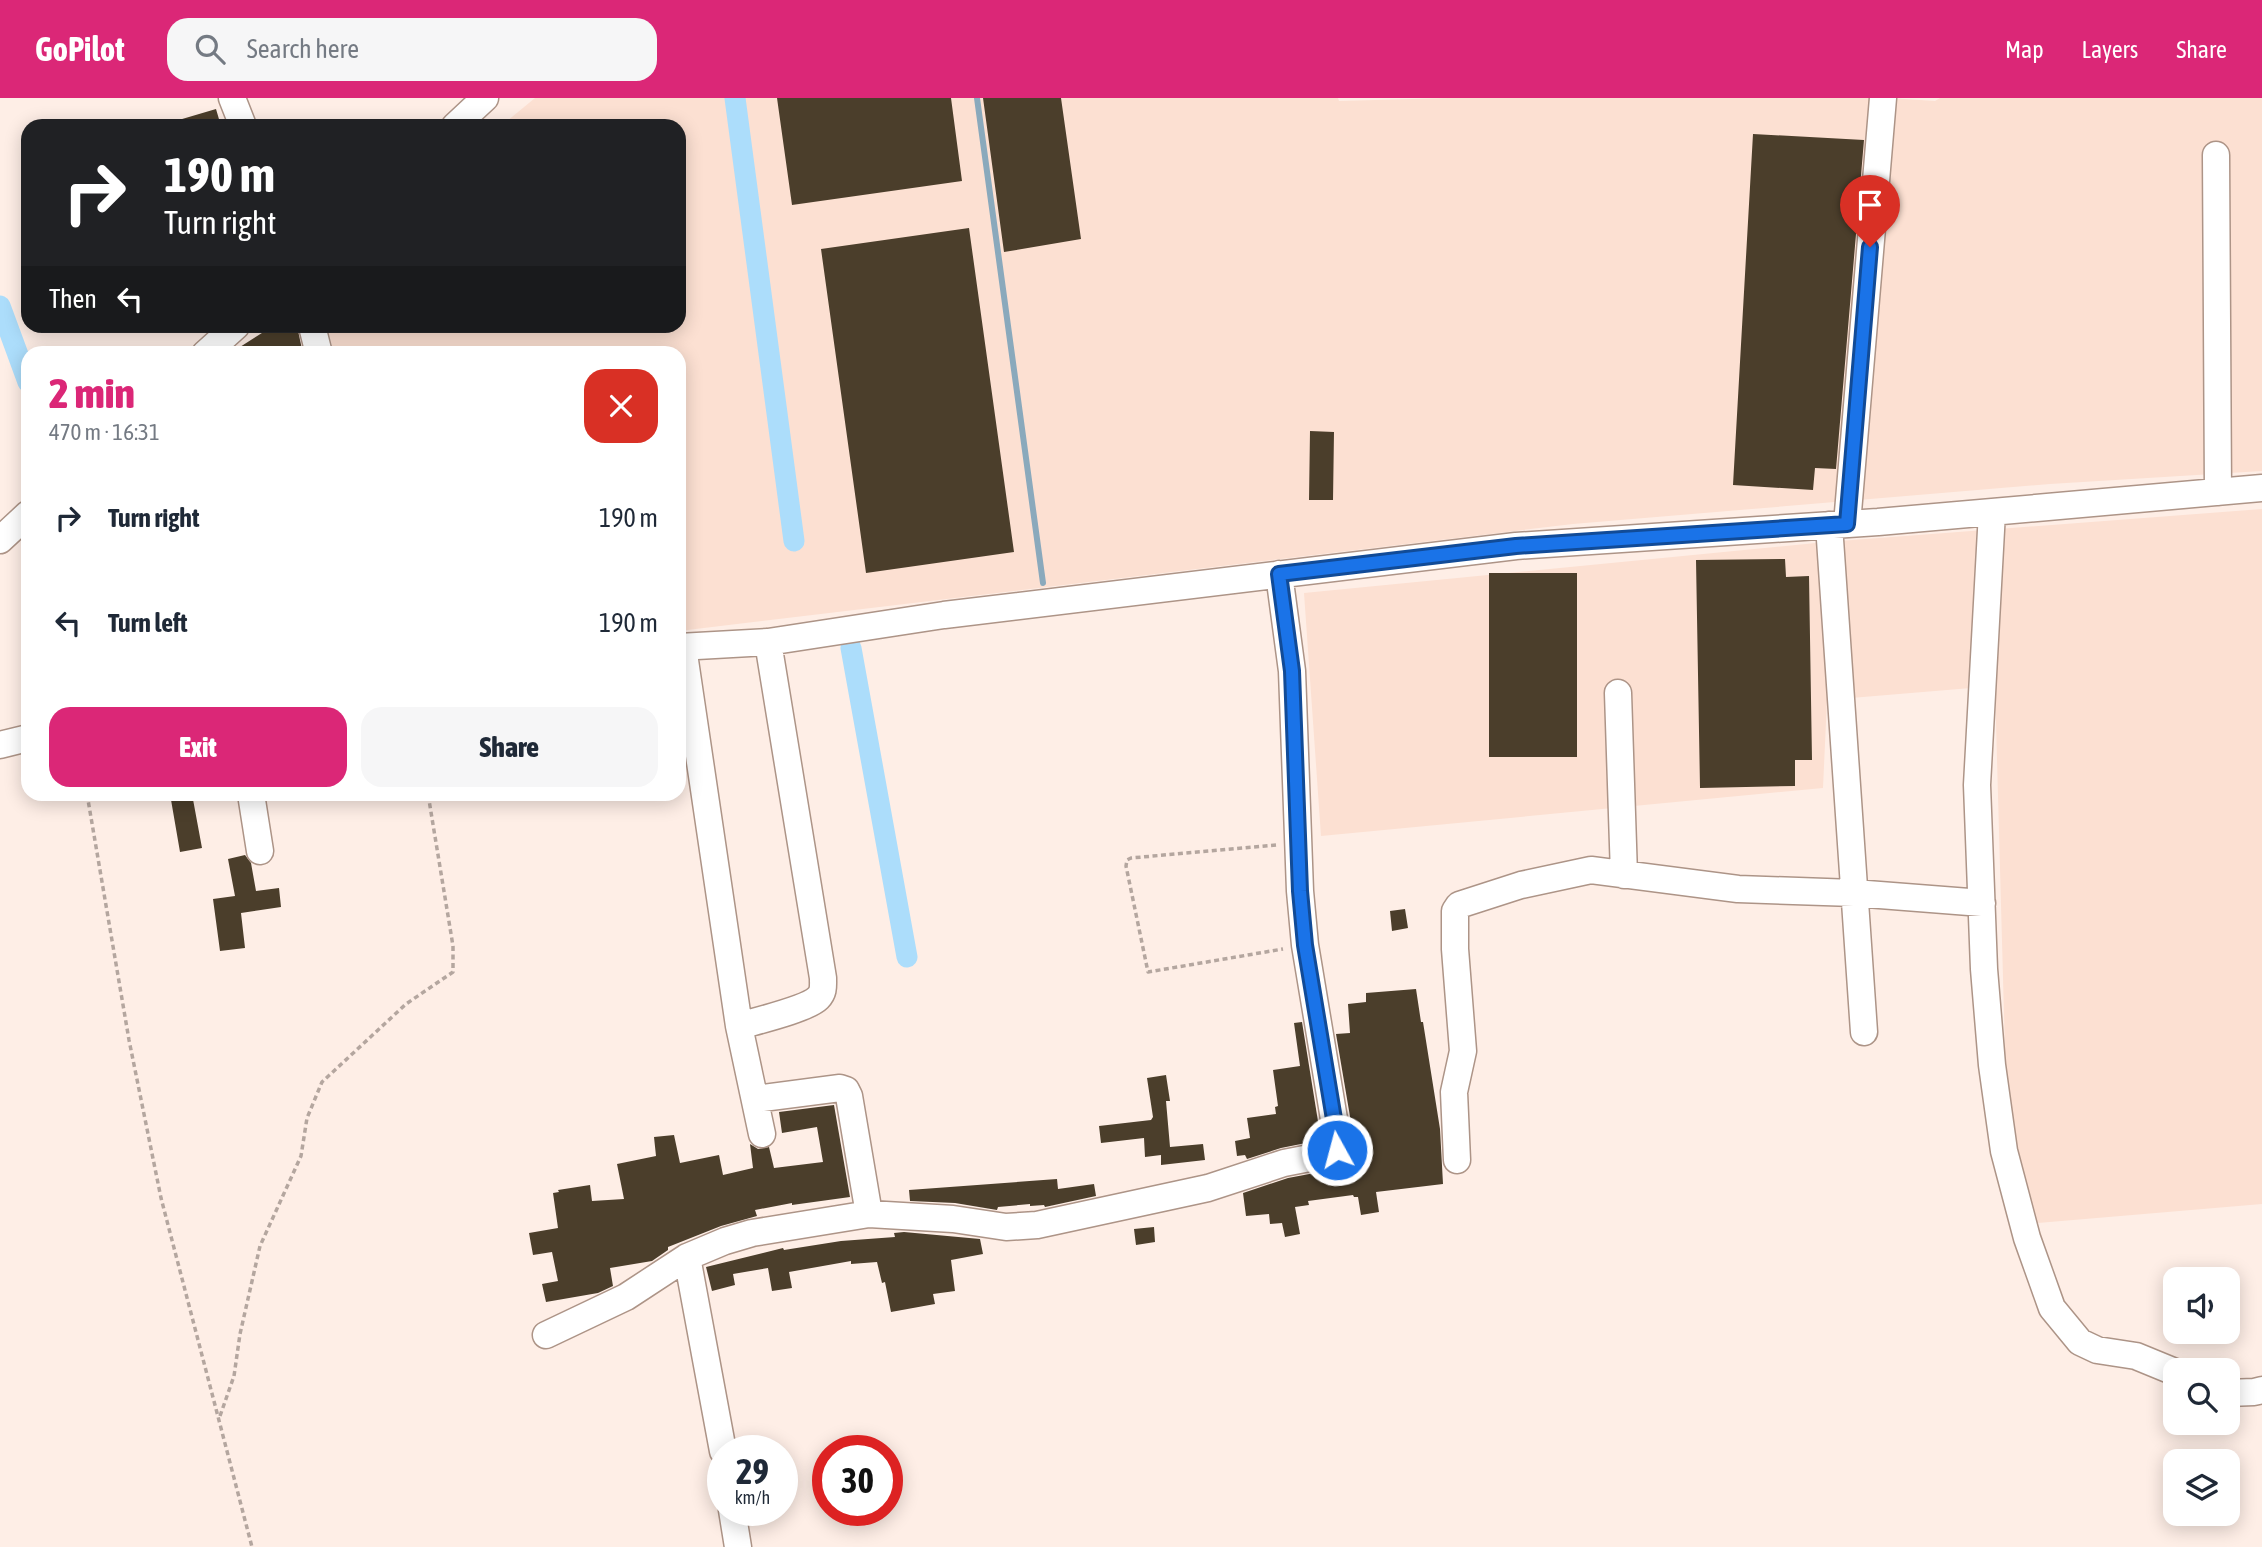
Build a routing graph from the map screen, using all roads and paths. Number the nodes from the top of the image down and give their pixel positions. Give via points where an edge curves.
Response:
1 (232, 98) edge
2 (1883, 98) edge
3 (481, 100) edge
4 (240, 119) edge
5 (462, 119) edge
6 (2216, 155) dead end
7 (228, 333) edge
8 (214, 346) edge
9 (2262, 488) edge
10 (2218, 492) junction
11 (1992, 512) junction
12 (21, 520) edge
13 (1838, 525) junction
14 (0, 540) edge
15 (1279, 574) junction
16 (768, 642) junction
17 (686, 647) edge
18 (686, 680) edge
19 (1618, 693) dead end
20 (21, 740) edge
21 (0, 745) edge
22 (89, 801) edge
23 (252, 801) edge
24 (429, 801) edge
25 (1299, 843) junction
26 (260, 851) dead end
27 (1624, 875) junction
28 (1854, 893) junction
29 (1982, 903) junction
30 (1305, 945) junction
31 (738, 1026) junction
32 (1864, 1032) dead end
33 (755, 1099) junction
34 (762, 1134) dead end
35 (1457, 1160) dead end
36 (869, 1214) junction
37 (687, 1257) junction
38 (546, 1335) dead end
39 (2163, 1367) edge
40 (2262, 1390) edge
41 (2240, 1393) edge
42 (220, 1416) junction
43 (720, 1435) edge
44 (735, 1526) edge
45 (252, 1547) edge
46 (738, 1547) edge

1 - 4 street
2 - 13 street
3 - 5 street
6 - 10 street
7 - 8 street
9 - 10 street
10 - 11 street
11 - 13 street
11 - 29 street via 1977,785
12 - 14 street
13 - 15 street via 1516,546
13 - 28 street
15 - 16 street via 944,615
15 - 25 street via 1292,671
16 - 17 street
16 - 31 street via 823,990 816,1000 802,1006
18 - 31 street
19 - 27 street
20 - 21 street
22 - 42 path via 129,1040 159,1185
23 - 26 street
24 - 42 path via 453,946 453,972 406,1004 323,1082 307,1118 301,1156 260,1246 234,1376
25 - 30 street
25 - 30 path via 1131,858 1126,866 1148,972
27 - 28 street via 1738,889
27 - 35 street via 1591,870 1572,873 1458,905 1455,949 1463,1051 1454,1092
28 - 29 street
28 - 32 street
29 - 39 street via 1992,1065 2004,1151 2052,1308 2080,1342
30 - 36 street via 1337,1150 1208,1188 1037,1225 1006,1227
31 - 33 street
33 - 34 street
33 - 36 street via 846,1090
36 - 37 street via 752,1233
37 - 38 street via 626,1297
37 - 43 street
40 - 41 street
42 - 45 path
44 - 46 street

